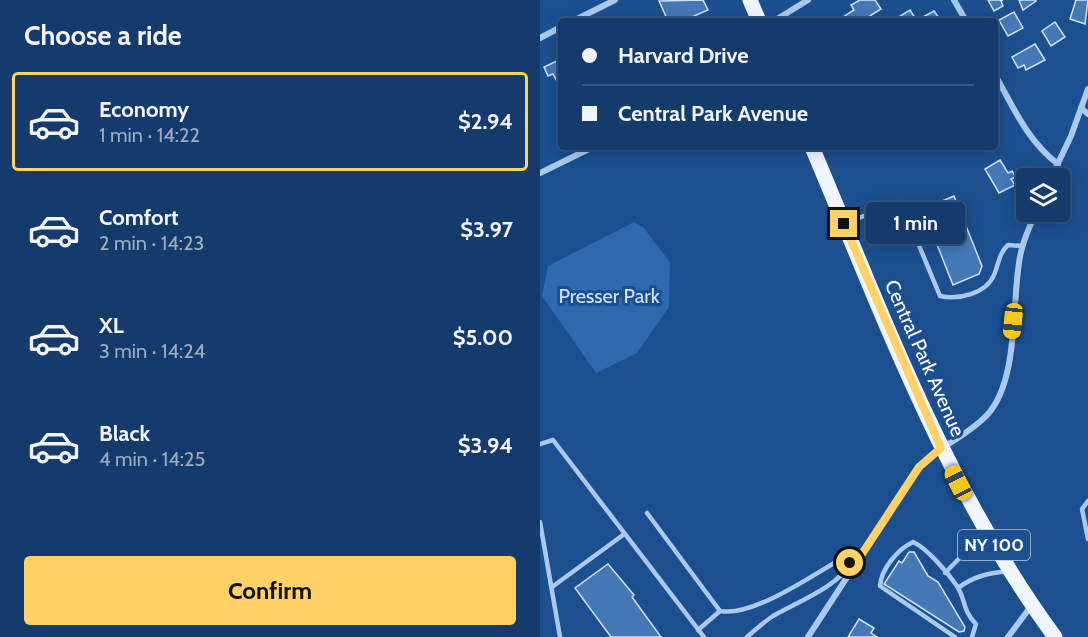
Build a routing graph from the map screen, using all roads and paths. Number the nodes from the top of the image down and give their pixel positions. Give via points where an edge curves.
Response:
1 (615, 0) edge
2 (750, 0) edge
3 (808, 0) edge
4 (954, 0) edge
5 (579, 18) edge
6 (758, 18) edge
7 (779, 18) edge
8 (964, 18) edge
9 (558, 29) edge
10 (540, 38) edge
11 (998, 80) edge
12 (1088, 89) edge
13 (1081, 108) junction
14 (1088, 114) edge
15 (587, 150) edge
16 (813, 150) edge
17 (1058, 164) junction
18 (1056, 168) edge
19 (540, 173) edge
20 (1032, 222) edge
21 (844, 224) junction
22 (1023, 246) junction
23 (540, 444) edge
24 (941, 448) junction
25 (1088, 501) edge
26 (647, 513) dead end
27 (540, 522) edge
28 (986, 531) junction
29 (623, 535) junction
30 (1088, 539) edge
31 (860, 557) junction
32 (850, 563) junction
33 (1010, 571) junction
34 (945, 573) junction
35 (552, 587) junction
36 (958, 588) junction
37 (1032, 605) junction
38 (720, 611) junction
39 (698, 630) junction
40 (560, 637) edge
41 (704, 637) edge
42 (747, 637) edge
43 (808, 637) edge
44 (955, 637) edge
45 (972, 637) edge
46 (1008, 637) edge
47 (1055, 637) edge

1 - 5 street
2 - 6 main road
3 - 7 street
4 - 8 street
9 - 10 street
11 - 17 street via 1030,136
12 - 13 street
13 - 14 street
13 - 17 street
15 - 19 street
16 - 21 main road, Central Park Avenue / NY 100
17 - 18 street
20 - 22 street
21 - 22 lane via 901,202 940,296 954,299 984,288 1008,245
21 - 24 main road, Central Park Avenue / NY 100
22 - 24 street via 1008,362 998,398 976,425
23 - 29 lane via 553,440
24 - 28 main road, Central Park Avenue / NY 100
24 - 31 street via 919,467
25 - 30 lane via 1082,509
26 - 38 lane
27 - 35 lane
28 - 33 main road, Central Park Avenue / NY 100
28 - 34 lane
29 - 35 lane
29 - 39 lane
31 - 32 lane
31 - 43 street
32 - 38 lane via 840,559 762,602 732,613
32 - 42 lane via 846,572 832,583 771,617
33 - 36 lane via 970,579
33 - 37 main road, Central Park Avenue / NY 100
34 - 36 lane
34 - 44 lane via 923,546 913,542 904,546 881,576 880,586
35 - 40 lane
36 - 45 lane via 966,614 976,624
37 - 46 street
37 - 47 main road, Central Park Avenue / NY 100
38 - 39 lane
39 - 41 lane

